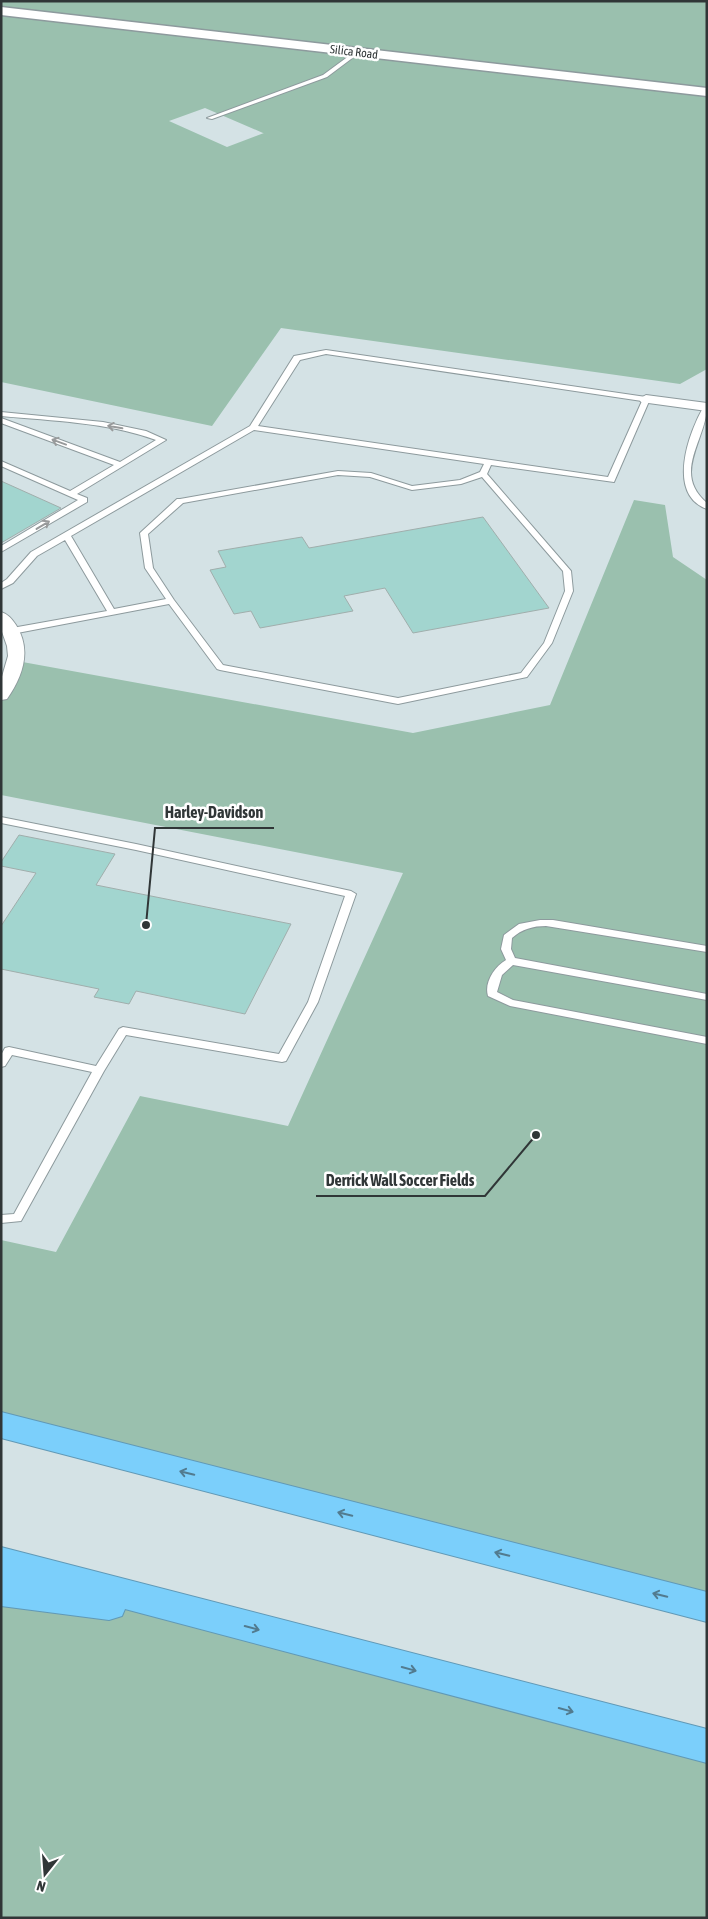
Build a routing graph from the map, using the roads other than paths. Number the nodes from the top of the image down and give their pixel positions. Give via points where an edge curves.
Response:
1 (1, 11) edge
2 (357, 52) junction
3 (707, 92) edge
4 (210, 118) dead end
5 (646, 399) junction
6 (707, 407) edge
7 (1, 414) edge
8 (1, 420) edge
9 (254, 428) junction
10 (489, 462) junction
11 (1, 463) edge
12 (121, 465) junction
13 (482, 474) junction
14 (71, 494) junction
15 (705, 504) edge
16 (66, 535) junction
17 (1, 550) edge
18 (1, 587) edge
19 (171, 602) junction
20 (112, 612) junction
21 (6, 624) edge
22 (1, 695) edge
23 (1, 820) edge
24 (707, 950) edge
25 (511, 961) junction
26 (707, 998) edge
27 (707, 1041) edge
28 (1, 1063) edge
29 (99, 1070) junction
30 (1, 1219) edge
31 (1, 1425) edge
32 (1, 1562) edge
33 (1, 1591) edge
34 (707, 1607) edge
35 (217, 1618) junction
36 (707, 1746) edge

1 - 2 street, Silica Road
2 - 3 street, Silica Road
2 - 4 lane via 325,76
5 - 6 street
5 - 9 lane via 326,352 297,358
5 - 10 lane via 611,480
6 - 15 lane via 697,425 688,484
12 -> 7 lane via 162,440 140,432 88,423
12 -> 8 lane
9 - 10 lane
9 - 16 lane
10 - 13 lane
11 - 14 lane
12 - 14 lane
13 - 19 lane via 461,482 412,488 371,475 338,473 180,502 144,533 149,568
13 - 19 lane via 567,571 569,591 548,643 524,675 398,702 220,667
17 -> 14 lane via 84,500
16 - 18 lane via 34,554
16 - 20 lane
19 - 20 lane
20 - 21 lane
21 - 22 street via 17,645 18,657 14,673
23 - 29 lane via 351,894 313,1002 282,1058 123,1030
24 - 25 lane via 533,922 517,928 507,937 506,949
25 - 26 lane
25 - 27 lane via 500,967 493,981 492,994 510,1002
28 - 29 lane via 9,1050
29 - 30 lane via 17,1218
34 -> 31 highway
32 - 35 highway
33 - 35 highway
35 -> 36 highway

